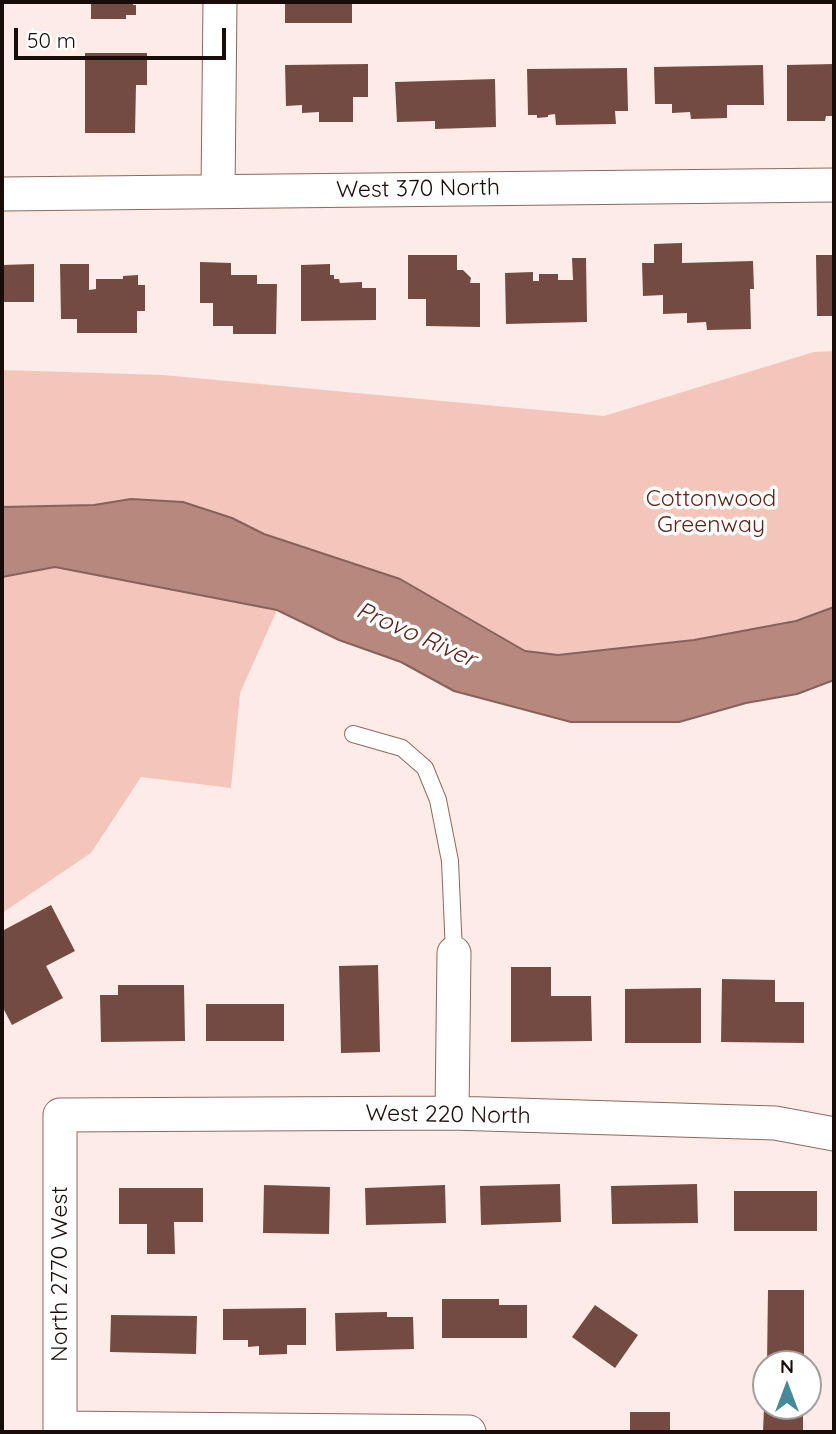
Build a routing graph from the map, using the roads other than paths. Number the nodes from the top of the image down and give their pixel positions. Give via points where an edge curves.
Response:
1 (220, 2) edge
2 (834, 185) edge
3 (218, 191) junction
4 (2, 194) edge
5 (353, 734) dead end
6 (454, 953) joint
7 (452, 1113) junction
8 (61, 1115) joint
9 (834, 1134) edge
10 (60, 1430) edge
11 (469, 1432) edge

1 - 3 street
2 - 3 street, West 370 North
3 - 4 street, West 370 North
5 - 6 lane via 402,748 425,768 438,800 450,862
6 - 7 street
7 - 8 street, West 220 North
7 - 9 street, West 220 North via 775,1123
8 - 10 street, North 2770 West
10 - 11 street

